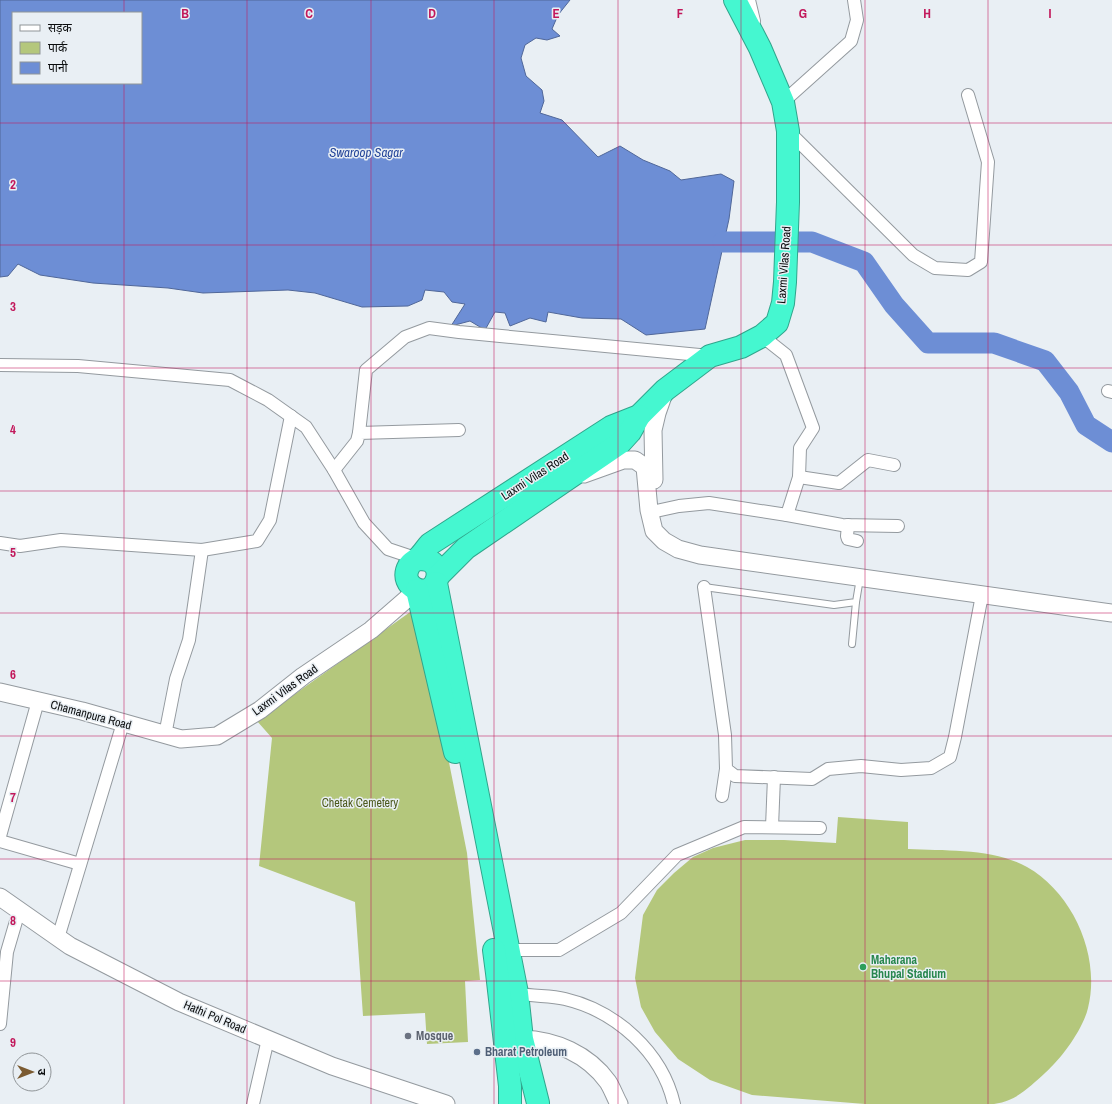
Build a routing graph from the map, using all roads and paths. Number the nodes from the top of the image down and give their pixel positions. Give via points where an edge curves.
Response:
1 (735, 0) edge
2 (749, 0) edge
3 (854, 0) edge
4 (760, 48) junction
5 (968, 95) dead end
6 (783, 102) junction
7 (788, 140) junction
8 (762, 336) junction
9 (710, 356) junction
10 (0, 365) edge
11 (665, 390) junction
12 (291, 416) junction
13 (639, 416) junction
14 (459, 430) dead end
15 (359, 433) junction
16 (894, 465) dead end
17 (334, 470) junction
18 (799, 477) junction
19 (559, 484) junction
20 (656, 511) junction
21 (787, 515) junction
22 (848, 525) junction
23 (898, 526) dead end
24 (664, 541) junction
25 (857, 541) dead end
26 (0, 543) edge
27 (202, 550) junction
28 (418, 559) junction
29 (860, 578) junction
30 (431, 583) junction
31 (704, 587) joint
32 (982, 595) junction
33 (856, 602) junction
34 (1112, 613) edge
35 (852, 644) dead end
36 (0, 692) edge
37 (38, 701) junction
38 (123, 723) junction
39 (173, 737) junction
40 (726, 769) junction
41 (774, 777) junction
42 (722, 796) dead end
43 (772, 827) junction
44 (820, 828) dead end
45 (0, 836) edge
46 (0, 841) edge
47 (80, 864) junction
48 (0, 897) edge
49 (19, 911) junction
50 (58, 938) junction
51 (501, 950) junction
52 (517, 993) junction
53 (0, 1024) edge
54 (268, 1039) junction
55 (522, 1039) junction
56 (252, 1104) edge
57 (446, 1104) edge
58 (510, 1104) edge
59 (537, 1104) edge
60 (619, 1104) edge
61 (674, 1104) edge

1 - 4 highway, Laxmi Vilas Road
2 - 4 street
3 - 6 street via 857,20 851,41
4 - 6 highway, Laxmi Vilas Road
5 - 7 street via 988,162 981,262 968,270 935,268 913,255
6 - 7 highway, Laxmi Vilas Road
7 - 8 highway, Laxmi Vilas Road via 788,209 783,303 777,323
8 - 9 highway, Laxmi Vilas Road via 741,347
8 - 18 street via 786,355 814,428 800,448
9 - 11 highway, Laxmi Vilas Road
9 - 15 street via 429,328 405,337 366,370
10 - 12 street via 78,366 230,380 268,400
11 - 13 highway, Laxmi Vilas Road
11 - 20 street via 653,430
12 - 17 street via 306,427
12 - 27 street via 270,520 257,541
13 - 19 highway via 620,443
13 - 28 highway, Laxmi Vilas Road via 611,427 468,519 430,544
14 - 15 street
15 - 17 street via 357,441
16 - 18 street via 868,460 839,483
17 - 28 street via 364,523 388,549
18 - 21 street
19 - 24 street via 623,460 635,460 645,467 649,510 654,531
19 - 30 highway via 466,548
20 - 21 street via 709,503
20 - 24 street via 658,529
21 - 22 street
22 - 23 street
22 - 25 street via 848,539
24 - 29 street via 678,549 700,555
26 - 27 street via 20,546 61,540
27 - 39 street via 189,640 176,679
28 - 30 highway via 426,559 437,568
29 - 32 street
29 - 33 lane
30 - 39 street, Laxmi Vilas Road via 260,710 216,736
30 - 51 highway
31 - 33 lane via 834,605
31 - 40 street via 725,735
32 - 34 street
32 - 41 street via 950,757 931,768 900,770 861,766 828,770 812,779
33 - 35 lane
36 - 37 street, Chamanpura Road
37 - 38 street, Chamanpura Road
37 - 45 street
38 - 39 street, Chamanpura Road
38 - 47 street
40 - 41 street via 734,776
40 - 42 street
41 - 43 street
43 - 44 street
43 - 51 street via 744,827 677,855 621,913 559,950
46 - 47 street
47 - 50 street
48 - 49 street, Hathi Pol Road
49 - 50 street, Hathi Pol Road
49 - 53 street via 7,952
50 - 54 street, Hathi Pol Road via 179,1002
51 - 52 highway
51 - 58 highway via 498,973
52 - 55 highway
52 - 61 street via 576,1002 616,1022 652,1057 668,1085
54 - 56 street
54 - 57 street, Hathi Pol Road via 332,1066
55 - 59 highway
55 - 60 street via 552,1043 586,1059 609,1083

